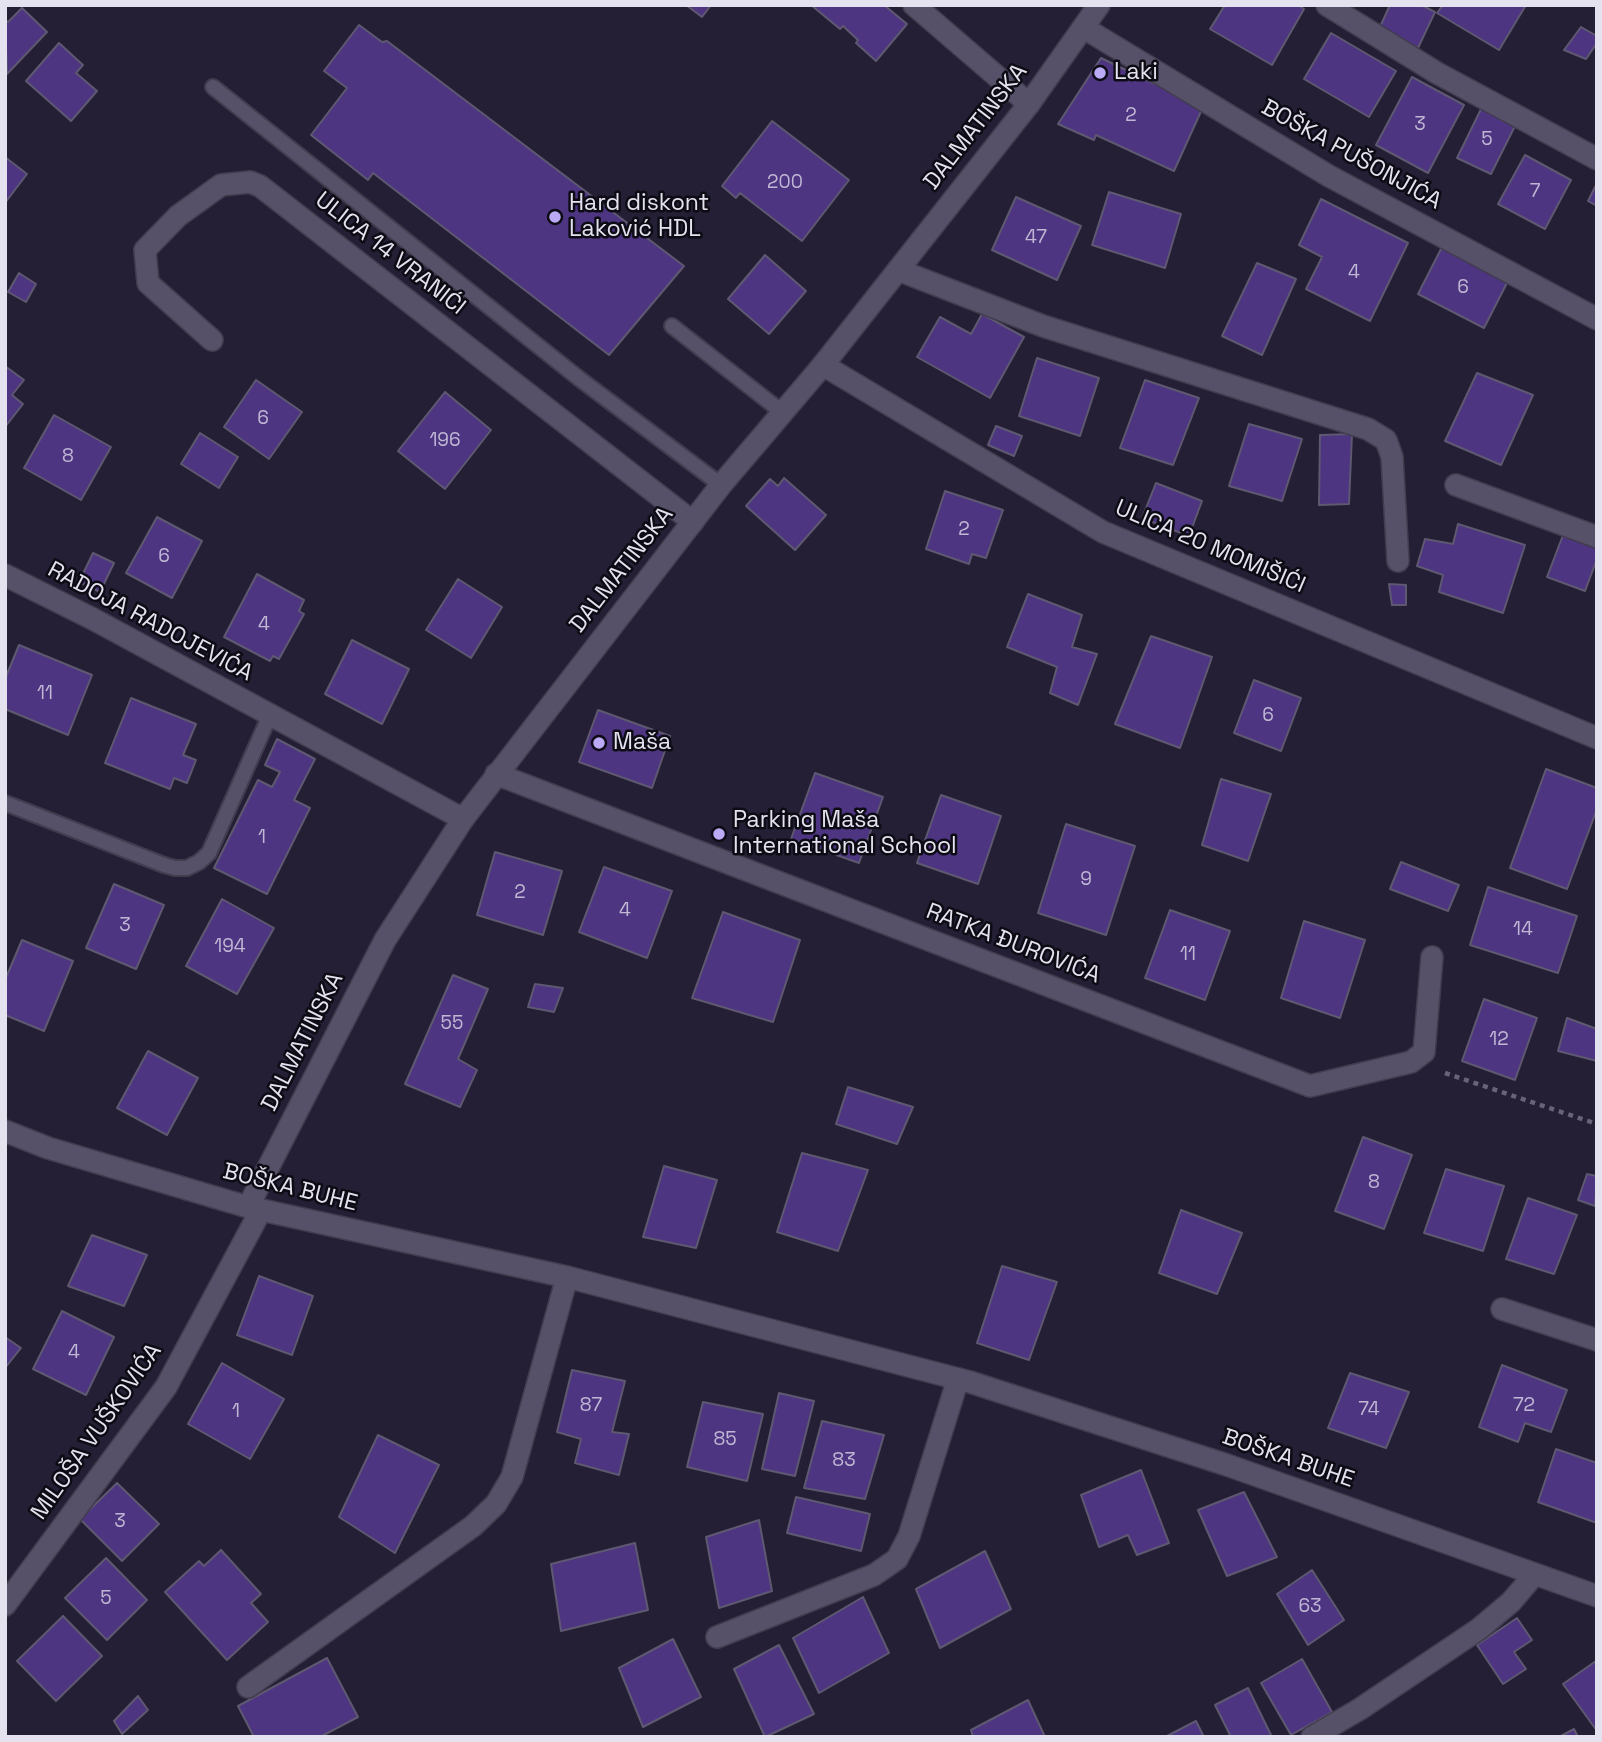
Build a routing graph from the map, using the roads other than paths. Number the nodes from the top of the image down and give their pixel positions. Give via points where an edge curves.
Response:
1 (914, 5) edge
2 (1099, 5) edge
3 (1326, 5) edge
4 (1084, 28) junction
5 (213, 87) dead end
6 (1029, 104) junction
7 (1597, 159) edge
8 (898, 270) junction
9 (1597, 319) edge
10 (671, 326) dead end
11 (212, 340) dead end
12 (823, 365) junction
13 (782, 412) junction
14 (721, 485) junction
15 (1456, 485) dead end
16 (693, 522) junction
17 (1597, 537) edge
18 (1398, 561) dead end
19 (5, 575) edge
20 (270, 715) junction
21 (1597, 738) edge
22 (496, 774) junction
23 (5, 803) edge
24 (463, 819) junction
25 (1432, 957) dead end
26 (5, 1131) edge
27 (254, 1208) junction
28 (567, 1277) junction
29 (1502, 1310) dead end
30 (1597, 1340) edge
31 (958, 1379) junction
32 (1534, 1575) junction
33 (1597, 1596) edge
34 (5, 1605) edge
35 (717, 1637) dead end
36 (248, 1686) dead end
37 (1312, 1737) edge

1 - 6 street
2 - 4 street, DALMATINSKA
3 - 7 street via 1437,73
4 - 6 street, DALMATINSKA
4 - 9 street, BOŠKA PUŠONJIĆA via 1329,176
5 - 14 lane via 581,380
6 - 8 street, DALMATINSKA
8 - 12 street, DALMATINSKA
8 - 18 street via 1043,326 1368,429 1386,440 1392,457
10 - 13 lane
11 - 16 street, ULICA 14 VRANIĆI via 148,283 145,250 178,216 221,186 250,183 260,186
12 - 13 street, DALMATINSKA
12 - 21 street, ULICA 20 MOMIŠIĆI via 1103,532
13 - 14 street, DALMATINSKA
14 - 16 street, DALMATINSKA
15 - 17 street
16 - 22 street, DALMATINSKA
19 - 20 street, RADOJA RADOJEVIĆA
20 - 23 lane via 209,853 187,868 164,865
20 - 24 street, RADOJA RADOJEVIĆA
22 - 24 street, DALMATINSKA
22 - 25 street, RATKA ĐUROVIĆA via 1310,1086 1411,1062 1424,1052
24 - 27 street, DALMATINSKA via 386,940
26 - 27 street, BOŠKA BUHE via 48,1148
27 - 28 street, BOŠKA BUHE
27 - 34 street, MILOŠA VUŠKOVIĆA via 166,1387
28 - 31 street, BOŠKA BUHE
28 - 36 street via 512,1477 496,1504 473,1526
29 - 30 street
31 - 32 street, BOŠKA BUHE via 1227,1465
31 - 35 street via 909,1536 897,1559 874,1575
32 - 33 street, BOŠKA BUHE
32 - 37 street via 1479,1629

